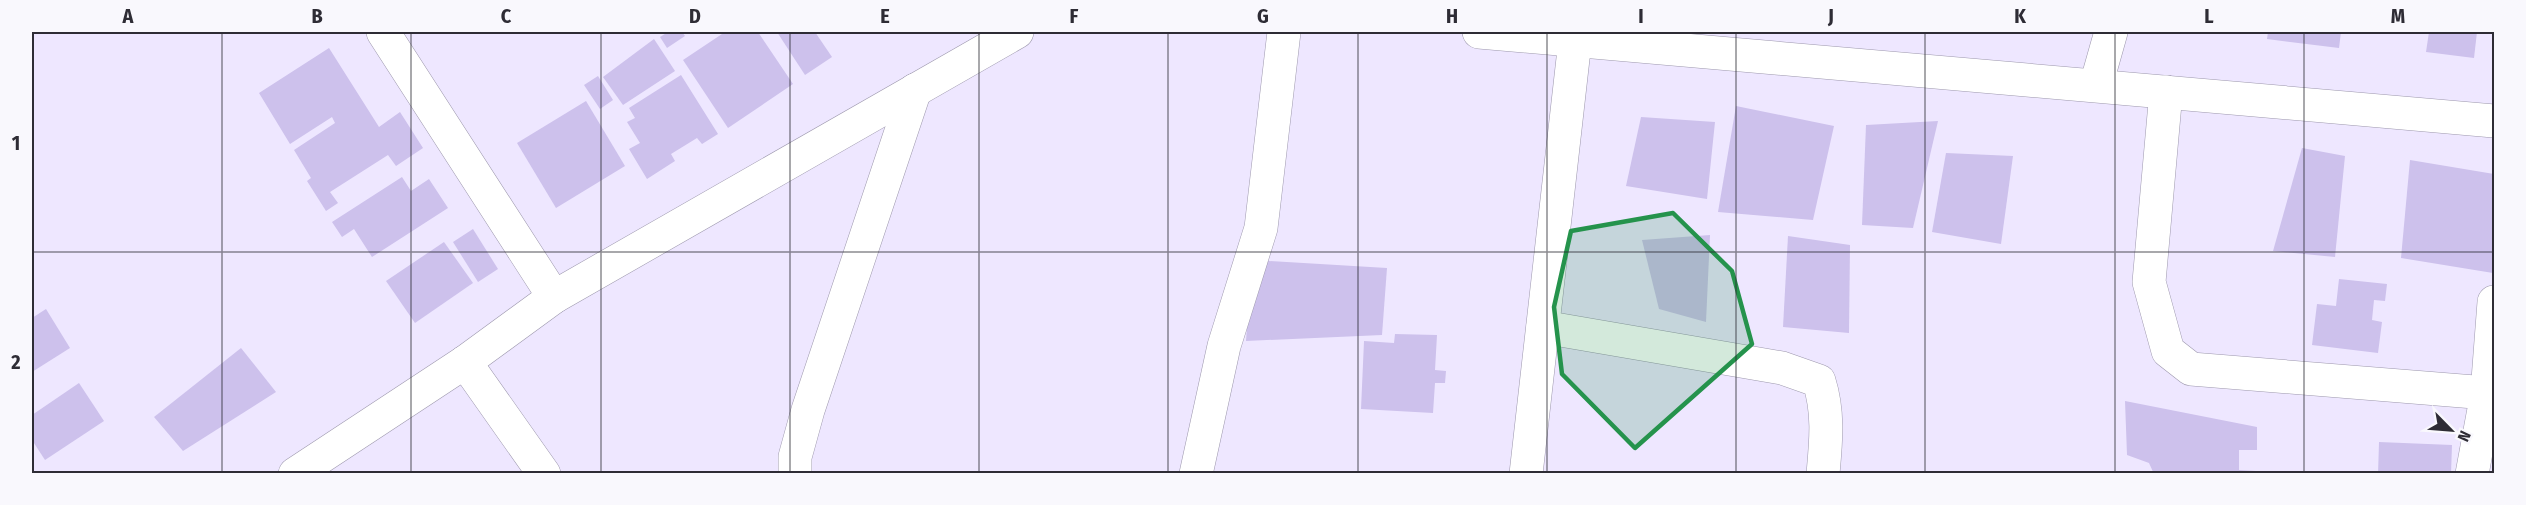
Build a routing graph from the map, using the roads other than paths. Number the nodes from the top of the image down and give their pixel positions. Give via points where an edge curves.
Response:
1 (383, 32) edge
2 (1017, 32) edge
3 (1284, 32) edge
4 (1479, 32) edge
5 (2111, 32) edge
6 (1576, 35) edge
7 (2096, 85) junction
8 (915, 90) junction
9 (2166, 92) junction
10 (2494, 121) edge
11 (554, 297) junction
12 (2494, 302) edge
13 (1543, 327) junction
14 (465, 362) junction
15 (2487, 393) junction
16 (295, 474) edge
17 (544, 474) edge
18 (795, 474) edge
19 (1196, 474) edge
20 (1526, 474) edge
21 (1823, 474) edge
22 (2472, 474) edge

1 - 11 street
2 - 8 street
3 - 19 street via 1261,228 1224,346
4 - 6 street
5 - 7 street
6 - 7 street
6 - 13 street
7 - 9 street
8 - 11 street
8 - 18 street via 808,410 795,457
9 - 10 street
9 - 15 street via 2149,282 2168,351 2191,369
11 - 14 street
12 - 15 street
13 - 20 street
13 - 21 street via 1782,368 1819,381 1826,403
14 - 16 street
14 - 17 street
15 - 22 street

